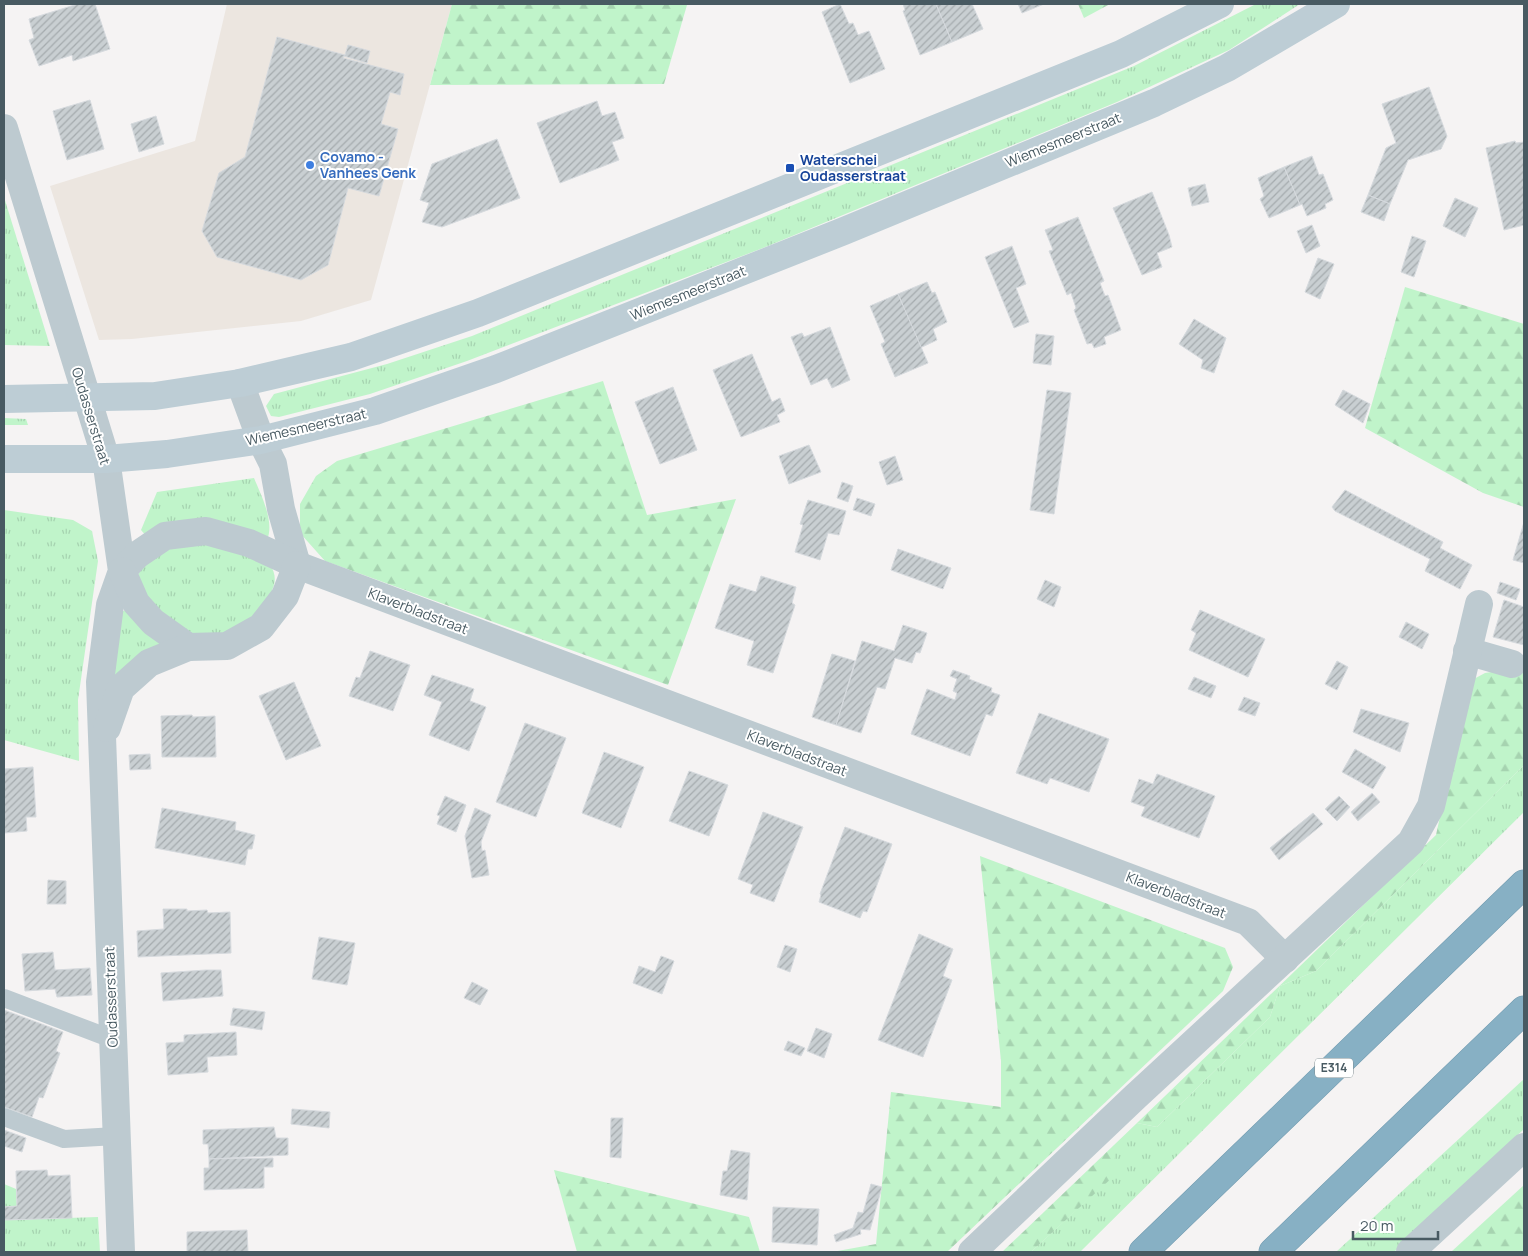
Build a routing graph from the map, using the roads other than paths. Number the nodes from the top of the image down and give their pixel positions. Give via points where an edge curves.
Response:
1 (1220, 4) edge
2 (1336, 4) edge
3 (4, 128) edge
4 (240, 383) junction
5 (4, 399) edge
6 (89, 399) junction
7 (261, 440) junction
8 (4, 459) edge
9 (106, 459) junction
10 (297, 565) junction
11 (122, 571) junction
12 (1479, 604) dead end
13 (188, 647) junction
14 (1467, 652) junction
15 (1512, 664) dead end
16 (102, 741) junction
17 (1524, 884) edge
18 (1285, 959) junction
19 (4, 998) edge
20 (1524, 1010) edge
21 (112, 1039) junction
22 (4, 1117) edge
23 (116, 1136) junction
24 (1524, 1147) edge
25 (121, 1252) edge
26 (972, 1252) edge
27 (1143, 1252) edge
28 (1273, 1252) edge
29 (1410, 1252) edge

1 - 4 main road via 1121,54 478,314 351,357
2 - 7 main road, Wiemesmeerstraat via 1227,68 1154,103 844,231 496,369 375,411
3 - 6 street, Oudasserstraat via 78,374
4 - 6 main road via 156,396
4 - 7 street
5 - 6 main road
6 - 9 street, Oudasserstraat
7 - 9 main road, Wiemesmeerstraat
7 - 10 street via 273,464 281,509
8 - 9 main road, Wiemesmeerstraat
9 - 11 street, Oudasserstraat
10 - 11 street, Klaverbladstraat via 248,543 206,532 165,536 137,555
10 - 13 street via 285,596 261,627 227,646
10 - 18 street, Klaverbladstraat via 1248,922
11 - 13 street via 136,603 153,622
11 - 16 street, Oudasserstraat via 110,605 100,682
12 - 14 street
13 - 16 street, Oudasserstraat via 149,663 121,688
14 - 15 street
14 - 18 street via 1431,806 1411,842
16 - 21 street, Oudasserstraat
17 - 27 highway, E314
18 - 26 street
19 - 21 lane
20 - 28 highway
21 - 23 street, Oudasserstraat
22 - 23 lane via 64,1138
23 - 25 street, Oudasserstraat
24 - 29 street

